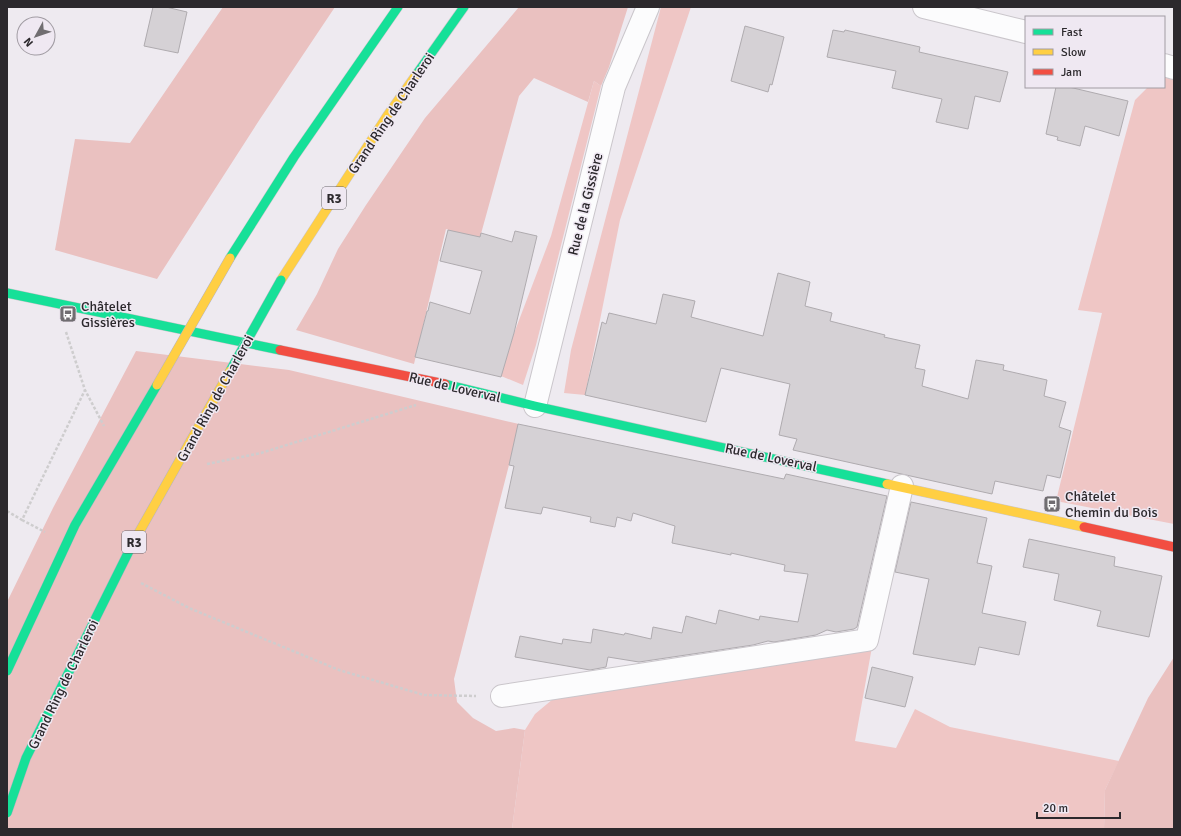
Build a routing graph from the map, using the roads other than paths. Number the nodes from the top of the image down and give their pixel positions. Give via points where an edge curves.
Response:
1 (398, 7) edge
2 (464, 7) edge
3 (648, 7) edge
4 (924, 7) edge
5 (1025, 32) edge
6 (7, 293) edge
7 (535, 406) junction
8 (902, 486) junction
9 (1174, 547) edge
10 (7, 671) edge
11 (502, 696) road end
12 (7, 813) edge

1 - 10 main road, bridge via 294,157 230,258 75,524
2 - 12 main road, Grand Ring de Charleroi / R3, bridge via 387,116 281,280 130,549 26,758
3 - 7 street, Rue de la Gissière via 614,87
4 - 5 street
6 - 7 main road, Rue de Loverval via 467,389
7 - 8 main road, Rue de Loverval
8 - 9 main road, Rue de Loverval
8 - 11 street via 867,640

